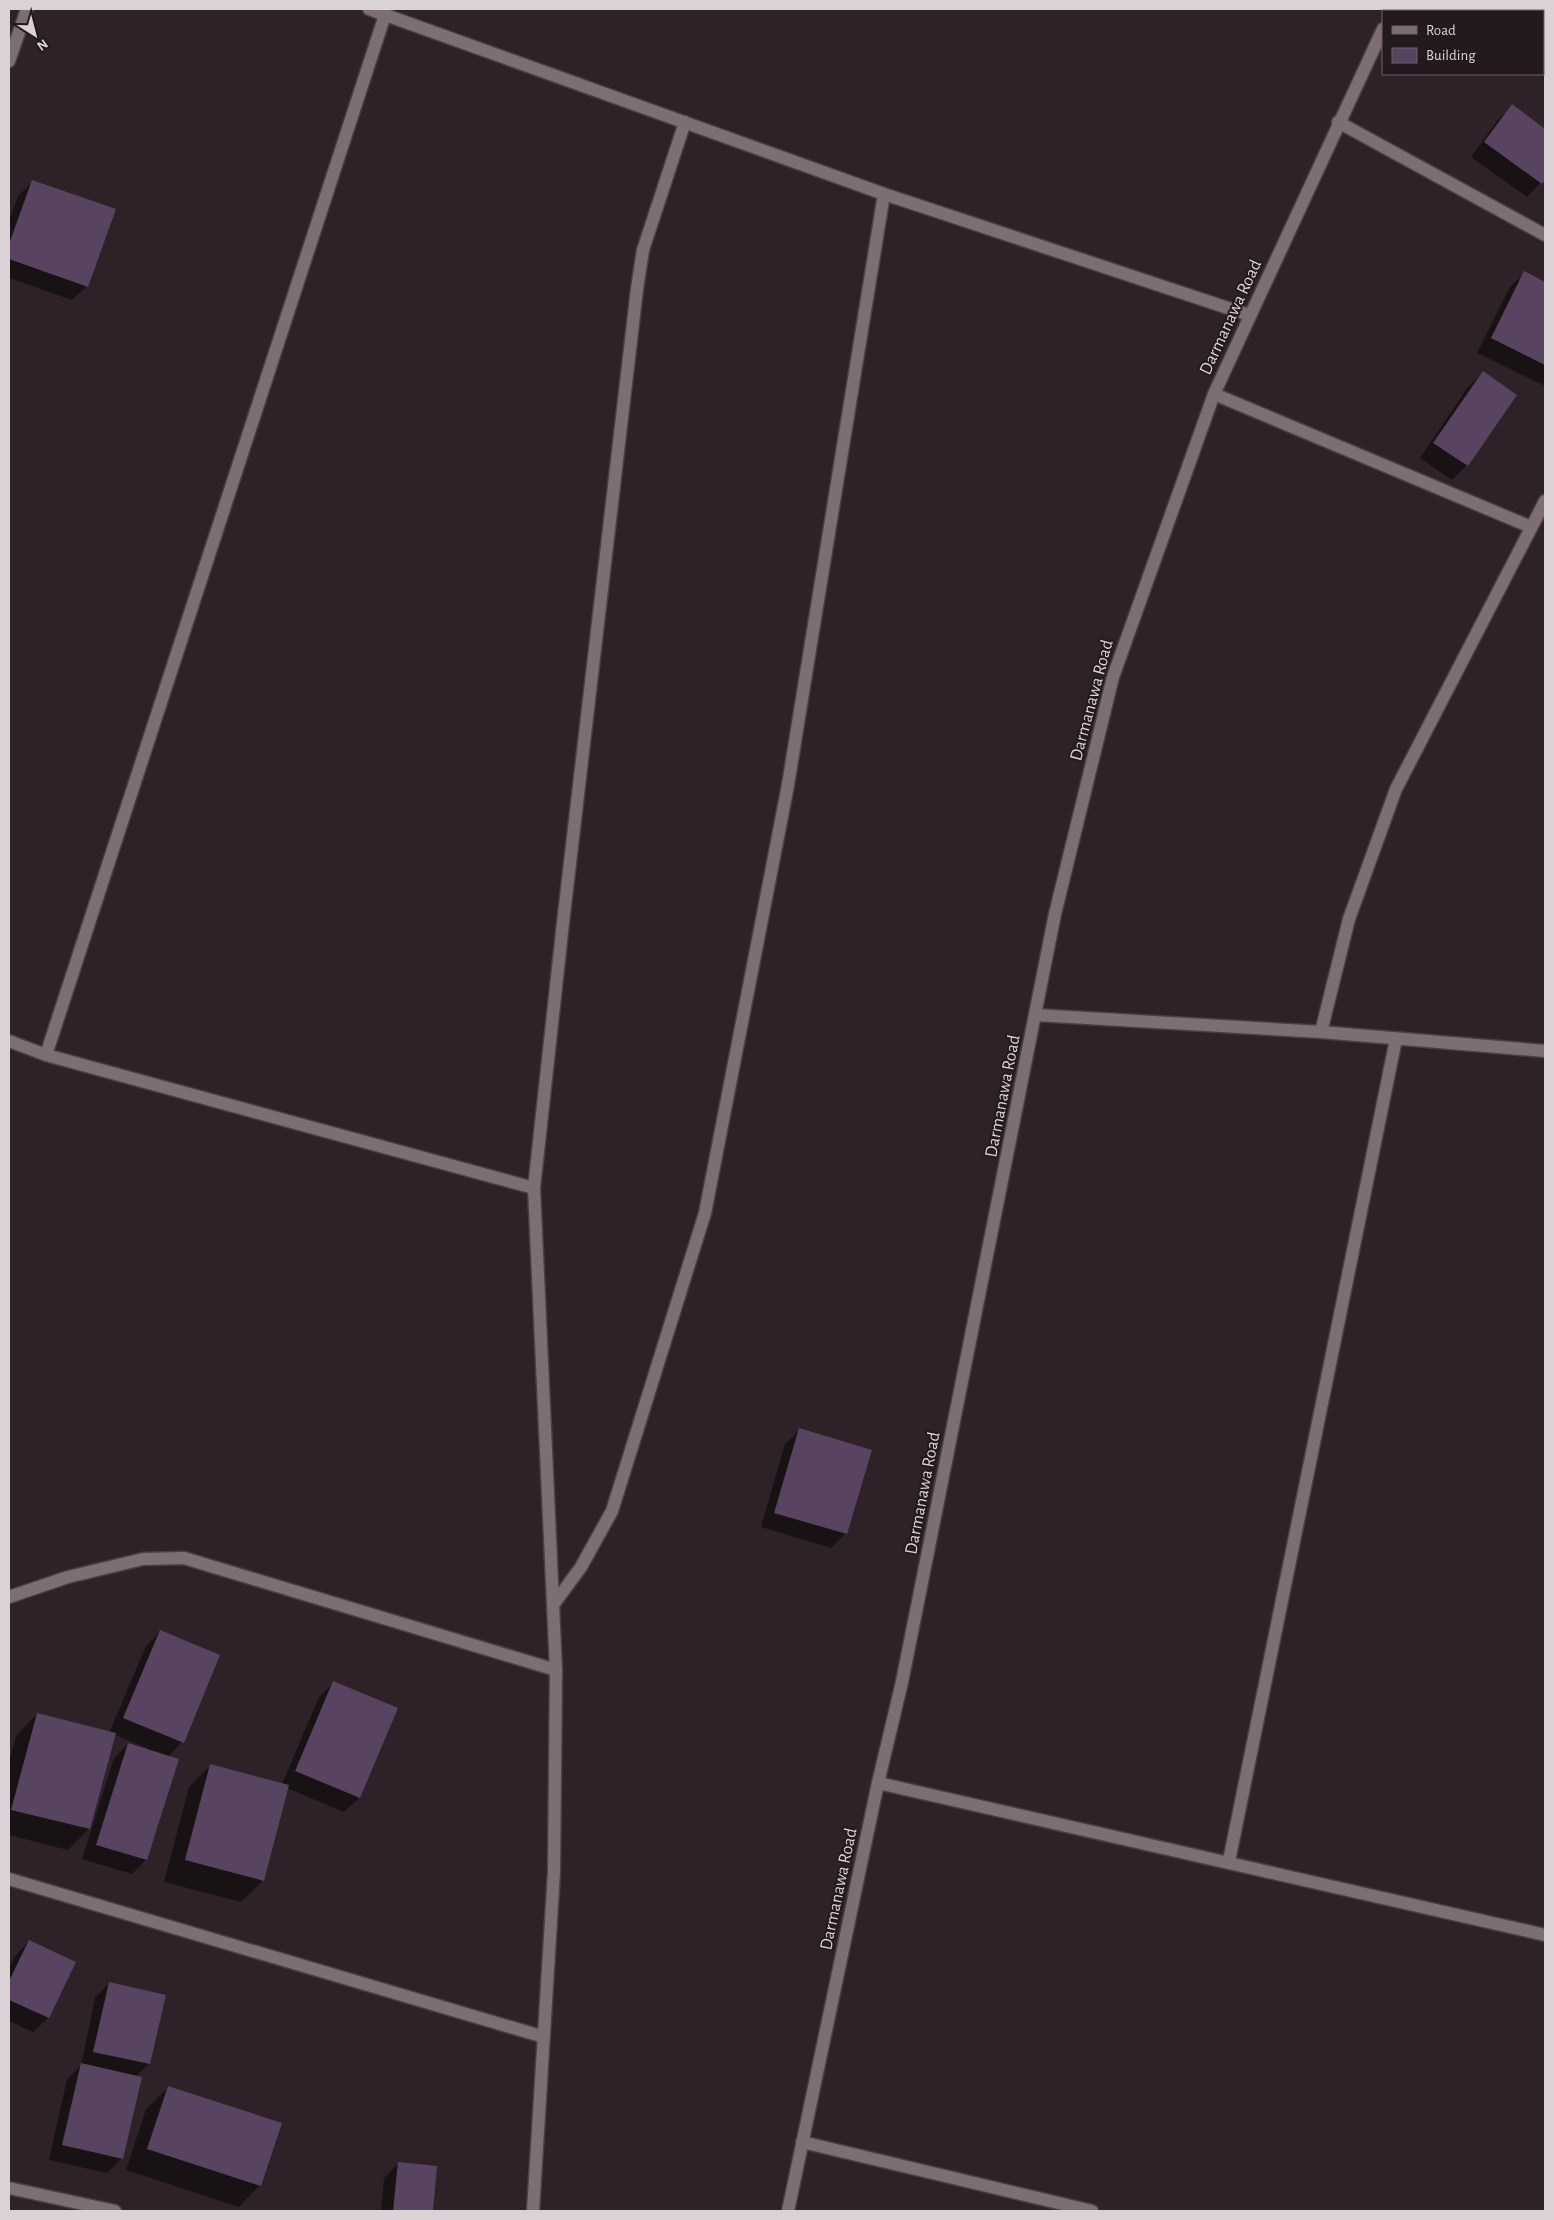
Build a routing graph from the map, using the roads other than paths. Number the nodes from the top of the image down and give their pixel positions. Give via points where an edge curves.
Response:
1 (28, 9) edge
2 (370, 9) edge
3 (385, 14) junction
4 (1382, 31) edge
5 (9, 61) edge
6 (685, 122) junction
7 (1338, 122) junction
8 (884, 194) junction
9 (1545, 235) edge
10 (1249, 315) junction
11 (1214, 394) junction
12 (1545, 501) edge
13 (1531, 527) junction
14 (1036, 1015) junction
15 (1321, 1032) junction
16 (1396, 1039) junction
17 (9, 1041) edge
18 (1545, 1051) edge
19 (46, 1055) junction
20 (534, 1188) junction
21 (9, 1597) edge
22 (553, 1606) junction
23 (556, 1670) junction
24 (878, 1783) junction
25 (1229, 1861) junction
26 (9, 1879) edge
27 (1545, 1935) edge
28 (544, 2037) junction
29 (802, 2142) junction
30 (9, 2188) edge
31 (115, 2211) edge
32 (533, 2211) edge
33 (788, 2211) edge
34 (1092, 2211) edge

1 - 5 street
2 - 3 street
3 - 6 street
3 - 19 street
4 - 7 street, Darmanawa Road
6 - 8 street
6 - 20 street via 642,250
7 - 9 street
7 - 10 street, Darmanawa Road
8 - 10 street
8 - 22 street via 788,785 705,1213 612,1511 581,1567
10 - 11 street, Darmanawa Road
11 - 13 street
11 - 14 street, Darmanawa Road via 1112,677 1055,914
12 - 13 street
13 - 15 street via 1396,789 1349,919
14 - 15 street
14 - 24 street, Darmanawa Road via 904,1672
15 - 16 street
16 - 18 street
16 - 25 street
17 - 19 street
19 - 20 street
20 - 22 street
21 - 23 street via 68,1577 142,1559 184,1558
22 - 23 street
23 - 28 street via 554,1872
24 - 25 street
24 - 29 street, Darmanawa Road
25 - 27 street
26 - 28 street
28 - 32 street
29 - 33 street, Darmanawa Road
29 - 34 street
30 - 31 street

